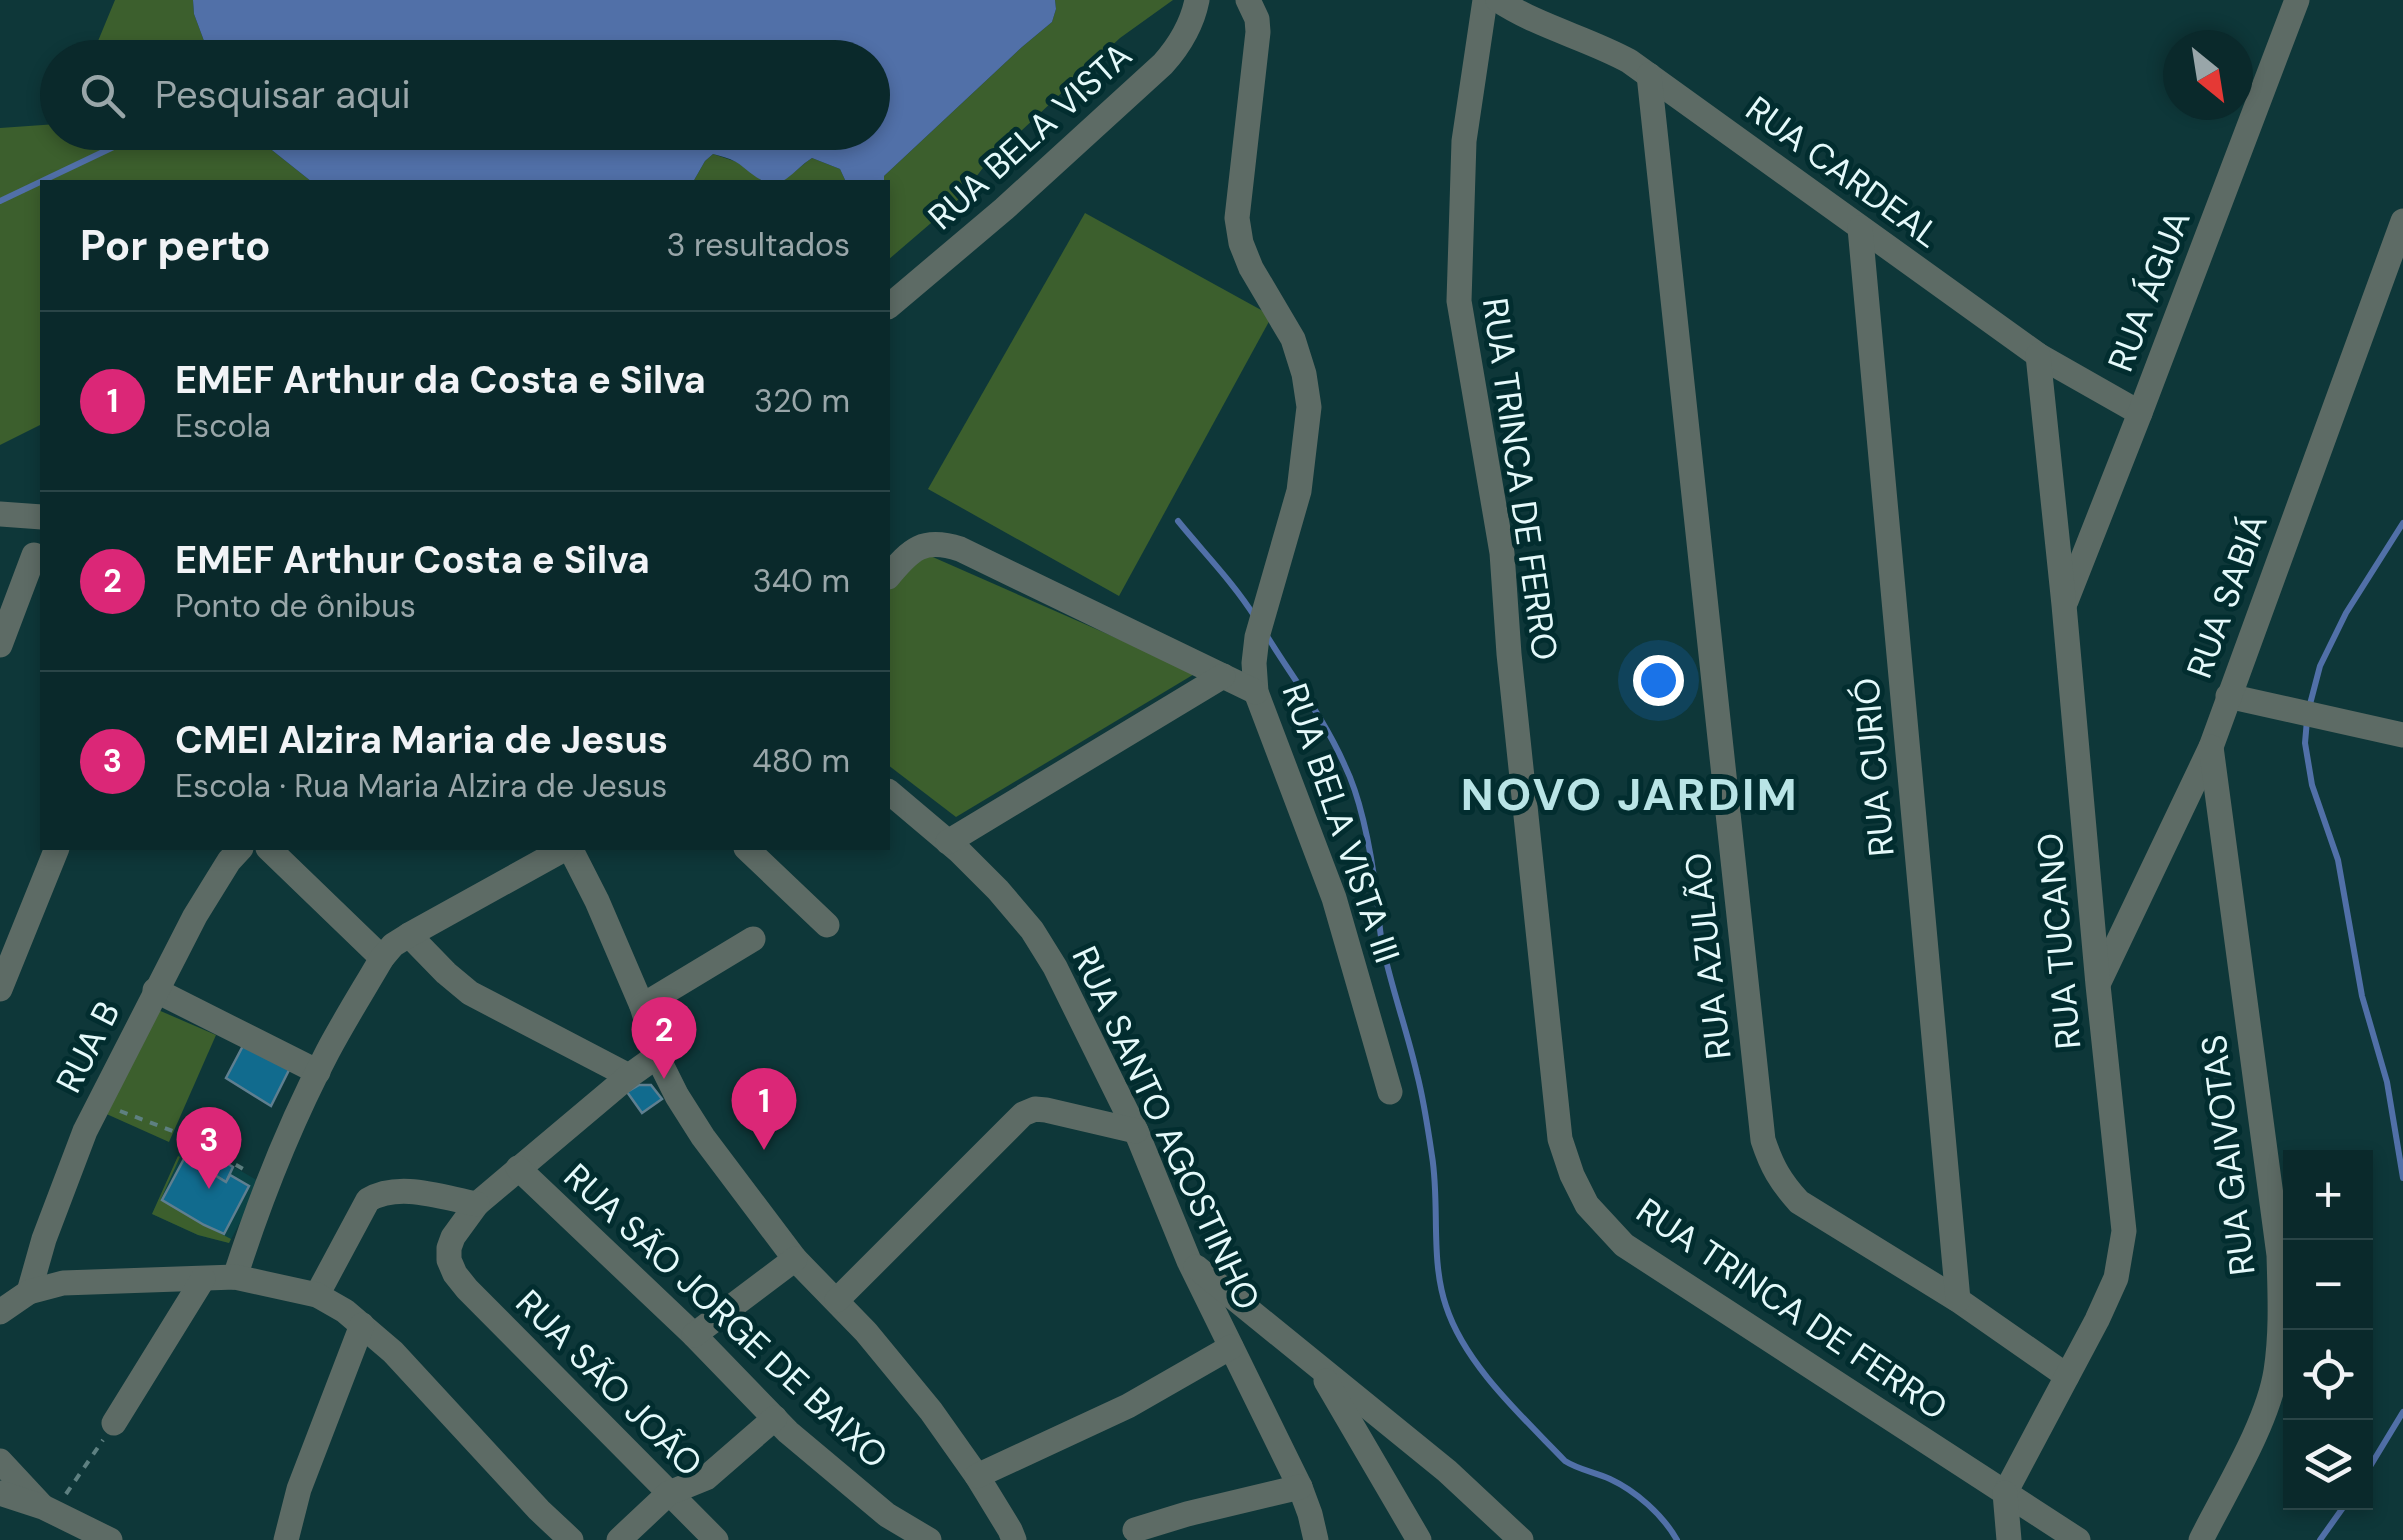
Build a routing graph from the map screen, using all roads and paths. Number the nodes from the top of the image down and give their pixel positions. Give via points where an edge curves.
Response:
1 (1197, 0) edge
2 (1248, 0) edge
3 (1485, 0) edge
4 (1498, 0) edge
5 (2298, 0) edge
6 (1649, 76) junction
7 (2403, 222) edge
8 (1860, 228) junction
9 (890, 304) edge
10 (2038, 355) junction
11 (2140, 414) junction
12 (0, 514) edge
13 (40, 518) edge
14 (34, 555) dead end
15 (890, 575) edge
16 (2064, 605) junction
17 (0, 645) edge
18 (1223, 676) junction
19 (1256, 692) junction
20 (2228, 696) junction
21 (2403, 735) edge
22 (2210, 747) junction
23 (890, 793) edge
24 (948, 842) junction
25 (56, 850) edge
26 (239, 850) edge
27 (270, 850) edge
28 (564, 850) edge
29 (569, 850) edge
30 (748, 850) edge
31 (828, 925) dead end
32 (409, 935) junction
33 (753, 939) dead end
34 (382, 958) junction
35 (2098, 986) junction
36 (0, 989) edge
37 (156, 990) junction
38 (642, 1006) junction
39 (657, 1056) junction
40 (318, 1072) junction
41 (629, 1076) junction
42 (1390, 1092) dead end
43 (98, 1104) junction
44 (1136, 1131) junction
45 (518, 1168) junction
46 (268, 1183) junction
47 (477, 1204) junction
48 (795, 1259) junction
49 (1188, 1261) junction
50 (235, 1277) junction
51 (203, 1279) junction
52 (30, 1292) junction
53 (317, 1295) junction
54 (836, 1300) junction
55 (1958, 1300) junction
56 (0, 1312) edge
57 (362, 1325) junction
58 (694, 1335) junction
59 (1231, 1346) junction
60 (1318, 1368) junction
61 (2067, 1376) junction
62 (775, 1418) junction
63 (114, 1423) joint
64 (0, 1461) edge
65 (977, 1476) junction
66 (1300, 1487) junction
67 (669, 1492) junction
68 (0, 1493) edge
69 (2004, 1493) junction
70 (48, 1510) junction
71 (1134, 1530) dead end
72 (110, 1540) edge
73 (286, 1540) edge
74 (571, 1540) edge
75 (619, 1540) edge
76 (716, 1540) edge
77 (929, 1540) edge
78 (1014, 1540) edge
79 (1316, 1540) edge
80 (1419, 1540) edge
81 (1520, 1540) edge
82 (2009, 1540) edge
83 (2078, 1540) edge
84 (2201, 1540) edge

1 - 9 street, RUA BELA VISTA via 1184,37 1163,64
2 - 19 street, RUA BELA VISTA III via 1258,32 1238,230 1251,268 1293,339 1309,407 1299,492 1256,637
3 - 69 street, RUA TRINCA DE FERRO via 1464,141 1458,301 1502,553 1560,1138 1572,1175 1587,1205 1624,1245
4 - 6 street, RUA CARDEAL via 1608,49
5 - 11 street, RUA ÁGUA
6 - 8 street, RUA CARDEAL
6 - 55 street, RUA AZULÃO via 1764,1140 1772,1168 1800,1202
7 - 20 street, RUA SABIÁ
8 - 10 street, RUA CARDEAL
8 - 55 street, RUA CURIÓ
10 - 11 street, RUA CARDEAL
10 - 16 street, RUA TUCANO
11 - 16 street, RUA ÁGUA
12 - 13 street
14 - 17 street
15 - 18 street via 921,545 942,543
16 - 35 street, RUA TUCANO
18 - 19 street
18 - 24 street
19 - 42 street, RUA BELA VISTA III via 1334,898
20 - 21 street
20 - 22 street, RUA SABIÁ
22 - 35 street, RUA SABIÁ
22 - 84 street, RUA GAIVOTAS via 2278,1254 2280,1322 2276,1374 2260,1423
23 - 24 street, RUA SANTO AGOSTINHO
24 - 44 street, RUA SANTO AGOSTINHO via 1032,930
25 - 36 street
26 - 37 street, RUA B
27 - 34 street
28 - 32 street
29 - 38 street
30 - 31 street
32 - 34 street
32 - 41 street via 470,992
33 - 38 street
34 - 40 street
35 - 61 street, RUA TUCANO via 2124,1231 2116,1278
37 - 40 street
37 - 43 street, RUA B
38 - 39 street
39 - 41 street
39 - 48 street via 703,1138
40 - 46 street
41 - 45 street
43 - 46 path via 178,1133
43 - 52 street, RUA B
44 - 49 street, RUA SANTO AGOSTINHO
44 - 54 street via 1046,1110 1023,1114
45 - 47 street
45 - 58 street, RUA SÃO JORGE DE BAIXO
46 - 50 street
47 - 53 street via 381,1192 368,1200
47 - 67 street, RUA SÃO JOÃO via 452,1237 454,1274
48 - 54 street
48 - 58 street
49 - 59 street, RUA SANTO AGOSTINHO
49 - 60 street
50 - 51 street
50 - 53 street
51 - 52 street via 63,1284
51 - 63 street
52 - 56 street
53 - 57 street
54 - 65 street
55 - 61 street, RUA AZULÃO
57 - 73 street
57 - 74 street
58 - 62 street, RUA SÃO JORGE DE BAIXO
59 - 65 street via 1128,1406
59 - 66 street, RUA SANTO AGOSTINHO
60 - 80 street
60 - 81 street via 1447,1470
61 - 69 street, RUA TUCANO
62 - 67 street via 706,1478
62 - 77 street, RUA SÃO JORGE DE BAIXO via 887,1515
63 - 70 path
64 - 70 street
65 - 78 street
66 - 71 street
66 - 79 street, RUA SANTO AGOSTINHO
67 - 75 street
67 - 76 street, RUA SÃO JOÃO
68 - 70 street
69 - 82 street
69 - 83 street, RUA TRINCA DE FERRO
70 - 72 street

